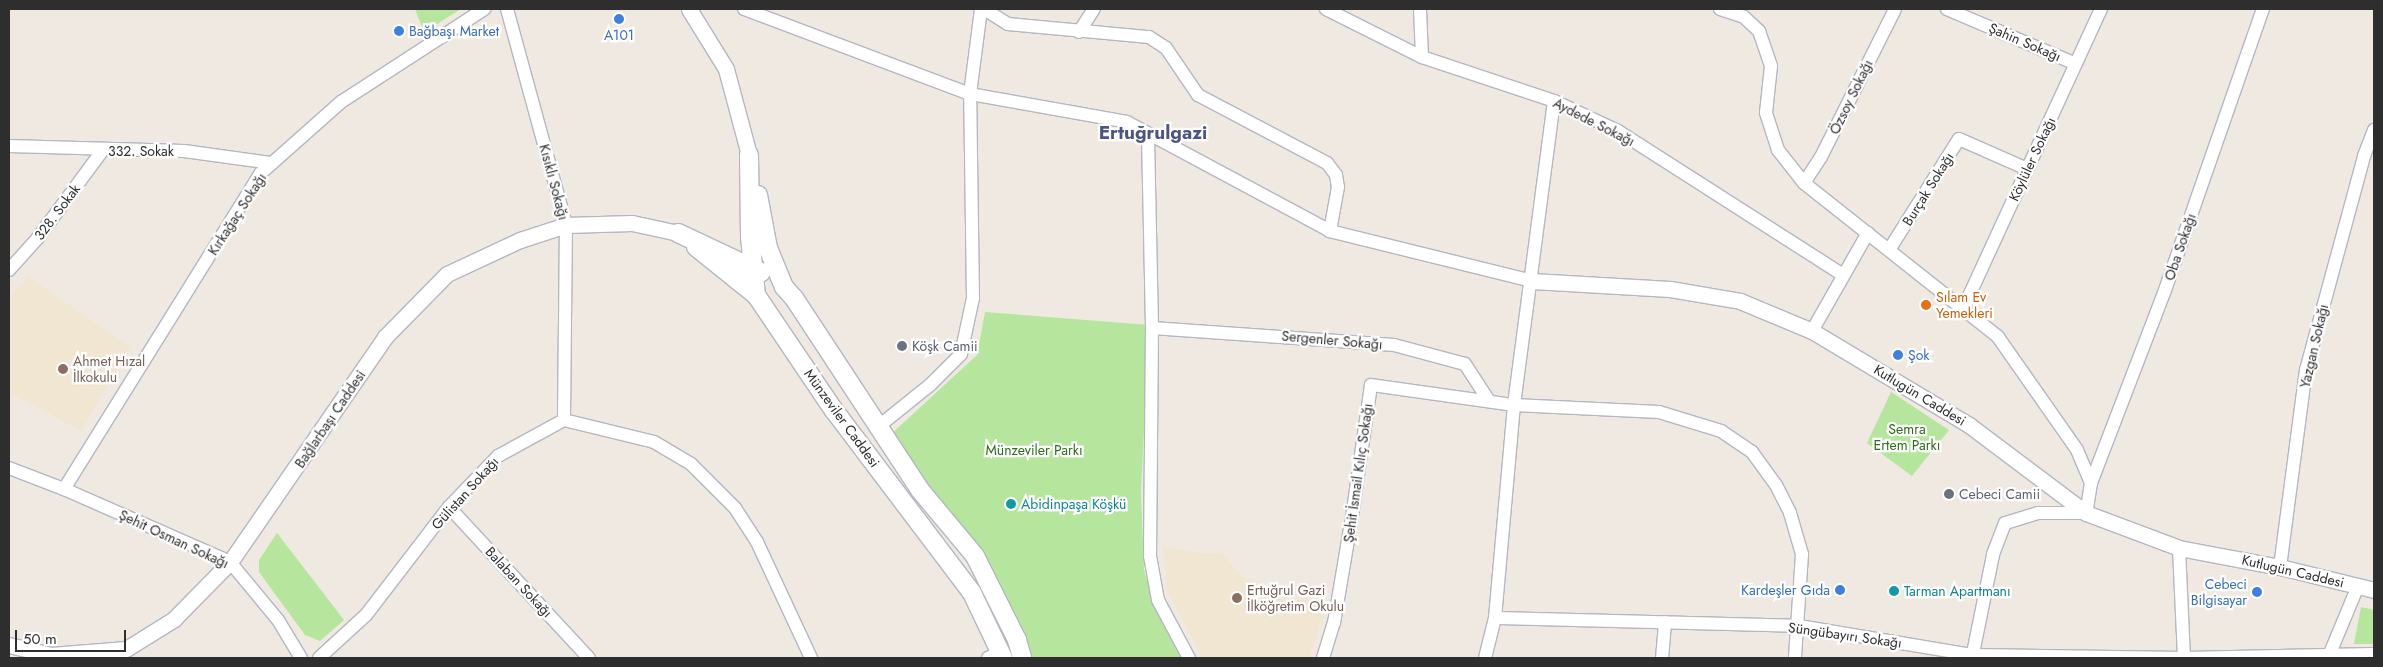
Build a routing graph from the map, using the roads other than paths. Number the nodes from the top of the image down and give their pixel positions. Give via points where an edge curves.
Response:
1 (484, 9) edge
2 (507, 9) edge
3 (689, 9) edge
4 (744, 9) edge
5 (983, 9) edge
6 (1094, 9) edge
7 (1326, 9) edge
8 (1420, 9) edge
9 (1720, 9) edge
10 (1895, 9) edge
11 (1947, 9) edge
12 (2101, 9) edge
13 (2263, 9) edge
14 (1746, 13) edge
15 (1079, 32) junction
16 (1422, 57) junction
17 (2076, 64) junction
18 (970, 94) junction
19 (1554, 101) junction
20 (2374, 130) edge
21 (1148, 136) junction
22 (9, 146) edge
23 (102, 151) junction
24 (749, 155) junction
25 (272, 163) junction
26 (2028, 169) junction
27 (1804, 183) junction
28 (566, 224) junction
29 (1330, 231) junction
30 (678, 233) junction
31 (1868, 233) junction
32 (750, 237) junction
33 (719, 250) junction
34 (1890, 250) junction
35 (753, 266) junction
36 (9, 270) edge
37 (1843, 275) junction
38 (1532, 281) junction
39 (784, 287) junction
40 (756, 295) junction
41 (1963, 309) junction
42 (1152, 328) junction
43 (1812, 331) junction
44 (1489, 401) junction
45 (1514, 404) junction
46 (564, 420) junction
47 (879, 426) junction
48 (9, 468) edge
49 (2091, 484) junction
50 (64, 489) junction
51 (450, 507) junction
52 (2086, 513) junction
53 (2179, 548) junction
54 (230, 562) junction
55 (2280, 567) junction
56 (2358, 586) junction
57 (2374, 590) edge
58 (1495, 618) junction
59 (1665, 622) junction
60 (1799, 626) junction
61 (9, 645) edge
62 (2374, 654) edge
63 (997, 656) edge
64 (2328, 656) edge
65 (584, 657) edge
66 (1972, 657) edge
67 (301, 658) edge
68 (319, 658) edge
69 (811, 658) edge
70 (1022, 658) edge
71 (1189, 658) edge
72 (1323, 658) edge
73 (1485, 658) edge
74 (1662, 658) edge
75 (1795, 658) edge
76 (2184, 658) edge

1 - 25 street, Kırkağaç Sokağı via 341,102
2 - 28 street, Kısıklı Sokağı
3 - 24 street, Münzeviler Caddesi via 726,70
4 - 18 street
5 - 15 street via 1008,24
5 - 18 street
6 - 15 street
7 - 16 street, Aydede Sokağı
8 - 16 street
9 - 14 street
10 - 27 street, Özsoy Sokağı via 1821,157
11 - 17 street, Şahin Sokağı
12 - 17 street, Köylüler Sokağı
13 - 49 street, Oba Sokağı via 2165,290
14 - 27 street via 1759,31 1771,66 1766,113 1778,150
15 - 29 street via 1149,37 1166,48 1198,95 1327,163 1336,175 1338,187
16 - 19 street, Aydede Sokağı
17 - 26 street, Köylüler Sokağı
18 - 21 street via 1127,122
18 - 47 street via 973,298 961,354 930,385
19 - 37 street, Aydede Sokağı via 1618,131
19 - 38 street
20 - 55 street, Yazgan Sokağı via 2364,156 2306,370
21 - 29 street
21 - 42 street
22 - 23 street, 332. Sokak
23 - 25 street, 332. Sokak via 184,151
23 - 36 street, 328. Sokak via 37,239
24 - 32 main road, Münzeviler Caddesi
24 - 39 main road, Münzeviler Caddesi via 768,248
25 - 50 street, Kırkağaç Sokağı via 261,173
26 - 34 street, Burçak Sokağı via 1959,139
26 - 41 street, Köylüler Sokağı
27 - 31 street
28 - 30 street, Bağlarbaşı Caddesi via 632,223
28 - 46 street, Kısıklı Sokağı
28 - 54 street, Bağlarbaşı Caddesi via 520,240 447,274 385,337
29 - 38 street
30 - 33 main road, Bağlarbaşı Caddesi
30 - 40 main road, Bağlarbaşı Caddesi
31 - 34 street
31 - 37 street
32 - 33 main road via 740,247
32 - 35 main road, Münzeviler Caddesi
33 - 35 main road, Bağlarbaşı Caddesi
34 - 41 street
35 - 39 main road, Bağlarbaşı Caddesi
35 - 40 main road, Münzeviler Caddesi
37 - 43 street
38 - 43 street, Kutlugün Caddesi via 1670,289 1740,300
38 - 45 street
39 - 40 main road
39 - 47 main road, Münzeviler Caddesi
40 - 63 main road, Münzeviler Caddesi via 833,409 972,593
41 - 49 street via 1998,336 2077,450
42 - 44 street, Sergenler Sokağı via 1394,345 1465,364
42 - 71 street via 1150,556 1158,600
43 - 52 street, Kutlugün Caddesi via 1969,425
44 - 45 street, Şehit İsmail Kılıç Sokağı
44 - 72 street, Şehit İsmail Kılıç Sokağı via 1371,385 1337,604
45 - 58 street
45 - 60 street, Şehit İsmail Kılıç Sokağı via 1659,412 1721,431 1752,452 1776,485 1790,513 1802,554
46 - 51 street, Gülistan Sokağı via 498,456
46 - 69 street via 654,442 691,464 735,508 757,542
47 - 70 main road, Münzeviler Caddesi via 920,490 975,556 1017,640
48 - 50 street, Şehit Osman Sokağı
49 - 52 street, Oba Sokağı
50 - 54 street, Şehit Osman Sokağı
51 - 65 street, Balaban Sokağı
51 - 68 street, Gülistan Sokağı via 366,615
52 - 53 street, Kutlugün Caddesi
52 - 66 street via 2038,513 2005,523 1993,555
53 - 55 street, Kutlugün Caddesi
53 - 76 street
54 - 61 street, Bağlarbaşı Caddesi via 174,619 126,649 51,655
54 - 67 street, Şehit Osman Sokağı via 278,620
55 - 56 street, Kutlugün Caddesi
56 - 57 street, Kutlugün Caddesi
56 - 64 street
58 - 59 street, Süngübayırı Sokağı
58 - 73 street
59 - 60 street, Süngübayırı Sokağı
59 - 74 street
60 - 66 street, Süngübayırı Sokağı
60 - 75 street, Şehit İsmail Kılıç Sokağı
62 - 64 street, Süngübayırı Sokağı
64 - 76 street, Süngübayırı Sokağı
66 - 76 street, Süngübayırı Sokağı

